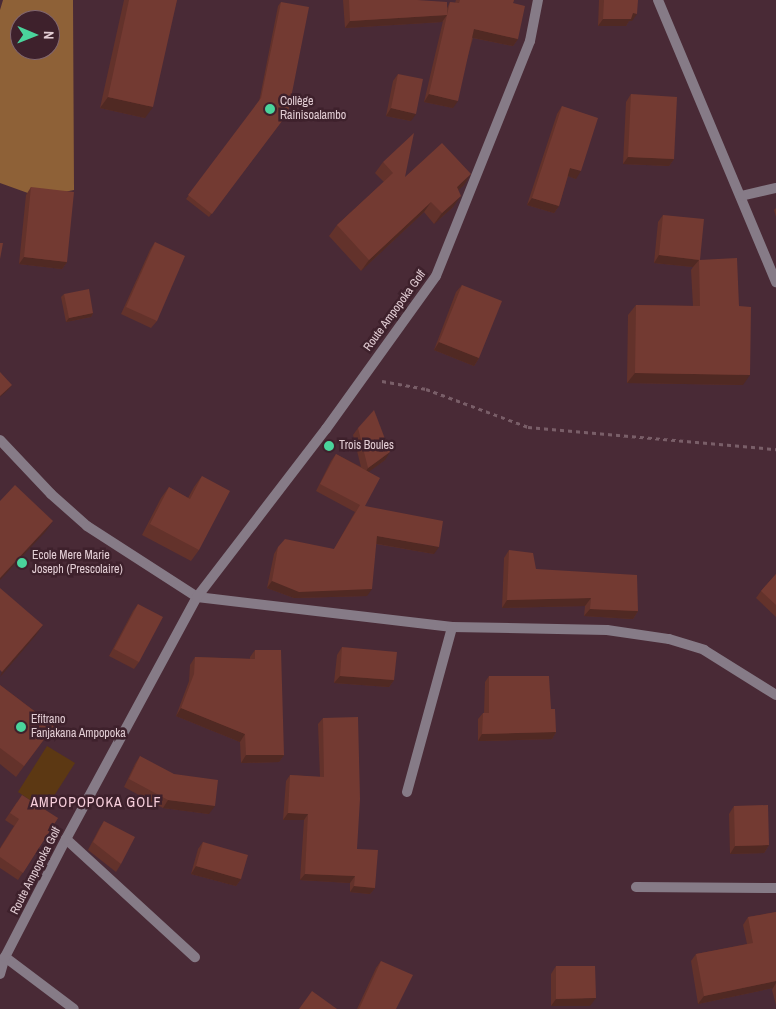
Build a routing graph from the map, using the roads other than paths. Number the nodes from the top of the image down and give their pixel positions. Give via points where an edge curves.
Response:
1 (538, 0) edge
2 (658, 0) edge
3 (776, 188) edge
4 (741, 196) junction
5 (776, 282) edge
6 (0, 440) edge
7 (197, 597) junction
8 (452, 627) junction
9 (776, 695) edge
10 (407, 792) dead end
11 (66, 839) junction
12 (636, 886) dead end
13 (776, 888) edge
14 (5, 957) junction
15 (195, 957) dead end
16 (0, 974) edge
17 (74, 1009) edge

1 - 7 street, Route Ampopoka Golf via 530,41 436,276 326,429
2 - 4 street
3 - 4 street
4 - 5 street
6 - 7 street via 51,494 87,526
7 - 8 street
7 - 11 street, Route Ampopoka Golf
8 - 9 street via 607,630 669,639 704,650
8 - 10 street
11 - 14 street, Route Ampopoka Golf
11 - 15 street
12 - 13 street
14 - 16 street, Route Ampopoka Golf
14 - 17 street

